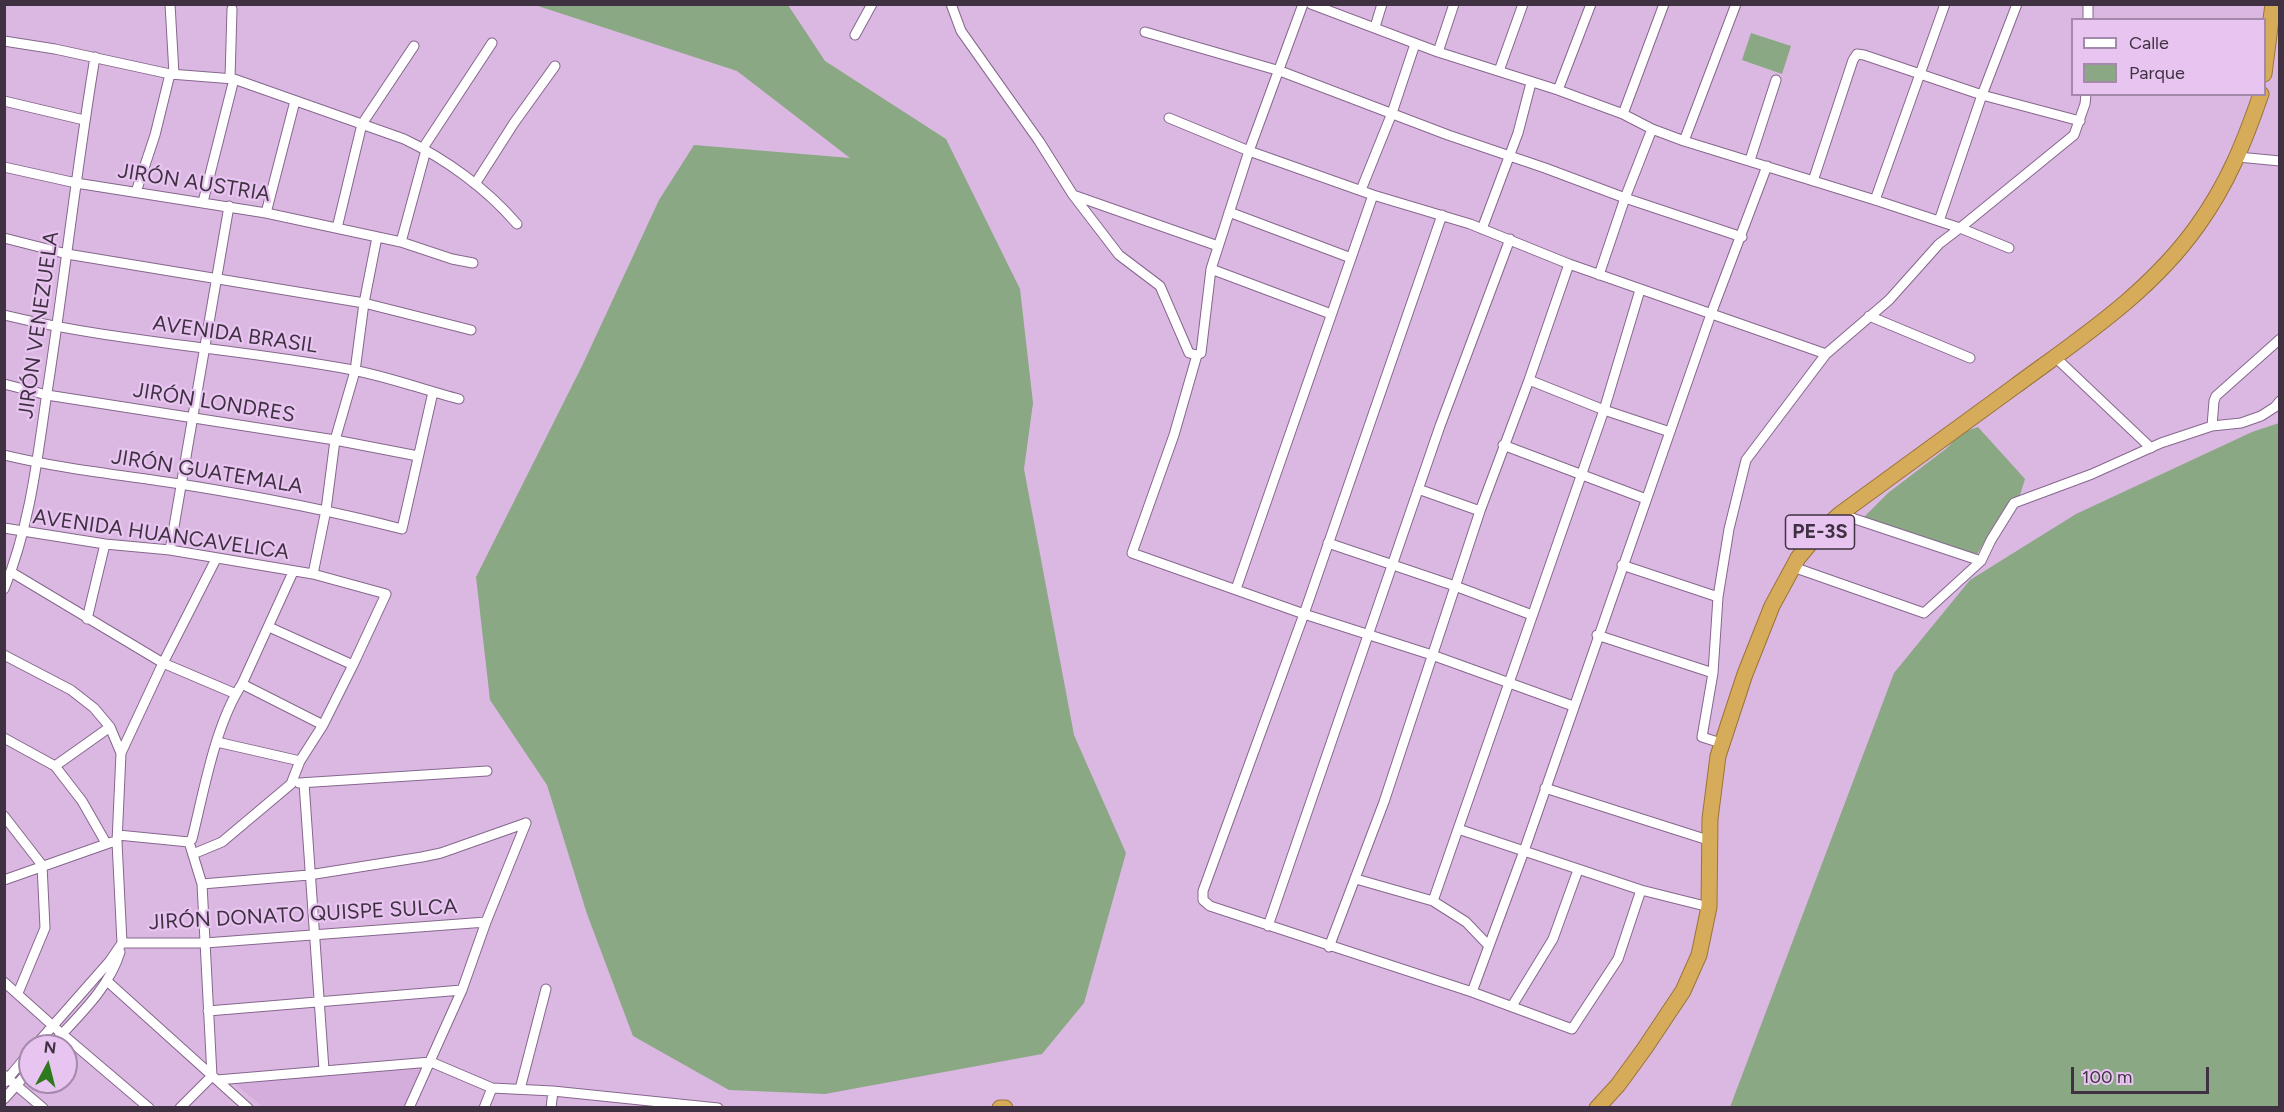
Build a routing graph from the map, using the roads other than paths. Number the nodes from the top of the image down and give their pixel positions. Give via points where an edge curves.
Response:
1 (170, 4) edge
2 (872, 4) edge
3 (951, 4) edge
4 (1303, 4) edge
5 (1311, 4) edge
6 (1382, 4) edge
7 (1454, 4) edge
8 (1523, 4) edge
9 (1591, 4) edge
10 (1664, 4) edge
11 (1945, 4) edge
12 (2017, 4) edge
13 (2273, 4) edge
14 (1733, 5) edge
15 (232, 9) dead end
16 (1375, 27) junction
17 (1145, 32) dead end
18 (855, 35) dead end
19 (4, 41) edge
20 (492, 43) dead end
21 (1415, 44) junction
22 (414, 46) dead end
23 (1438, 52) junction
24 (95, 57) junction
25 (2266, 65) edge
26 (555, 66) dead end
27 (1280, 71) junction
28 (1499, 71) junction
29 (172, 74) junction
30 (1919, 75) junction
31 (232, 79) junction
32 (1776, 80) dead end
33 (1531, 83) junction
34 (1558, 90) junction
35 (1982, 95) junction
36 (2086, 96) edge
37 (2260, 96) edge
38 (4, 101) edge
39 (295, 101) junction
40 (1392, 113) junction
41 (1623, 114) junction
42 (1169, 118) dead end
43 (84, 120) junction
44 (2080, 121) junction
45 (362, 124) junction
46 (1652, 129) junction
47 (1684, 141) junction
48 (424, 149) junction
49 (1249, 151) junction
50 (1509, 157) junction
51 (2238, 157) junction
52 (1750, 160) junction
53 (2280, 161) edge
54 (1767, 166) junction
55 (4, 167) edge
56 (1813, 181) junction
57 (76, 183) junction
58 (475, 184) junction
59 (1362, 190) junction
60 (136, 192) junction
61 (1073, 195) junction
62 (1373, 195) junction
63 (1625, 198) junction
64 (1875, 200) junction
65 (203, 202) junction
66 (229, 206) junction
67 (1229, 212) junction
68 (266, 213) junction
69 (1442, 215) junction
70 (1939, 221) junction
71 (516, 224) dead end
72 (337, 228) junction
73 (1960, 228) junction
74 (1482, 229) junction
75 (377, 237) junction
76 (1742, 237) junction
77 (4, 238) edge
78 (1510, 239) junction
79 (401, 242) junction
80 (1218, 246) junction
81 (2009, 248) dead end
82 (68, 255) junction
83 (1351, 258) junction
84 (473, 262) dead end
85 (1569, 264) junction
86 (1211, 269) junction
87 (1599, 275) junction
88 (218, 279) junction
89 (1640, 290) junction
90 (364, 303) junction
91 (1331, 314) junction
92 (1711, 314) junction
93 (4, 315) edge
94 (1869, 316) junction
95 (58, 329) junction
96 (471, 330) dead end
97 (2280, 339) edge
98 (205, 347) junction
99 (1826, 354) junction
100 (1197, 356) junction
101 (2055, 357) junction
102 (1970, 358) dead end
103 (355, 371) junction
104 (1529, 380) junction
105 (4, 384) edge
106 (433, 392) junction
107 (47, 395) junction
108 (459, 399) dead end
109 (2280, 401) edge
110 (1604, 410) junction
111 (192, 418) junction
112 (2212, 426) junction
113 (1670, 432) junction
114 (335, 440) junction
115 (1503, 445) junction
116 (2151, 448) junction
117 (4, 455) edge
118 (418, 456) junction
119 (37, 463) junction
120 (1580, 475) junction
121 (181, 484) junction
122 (1418, 489) junction
123 (1646, 499) junction
124 (326, 510) junction
125 (1480, 512) junction
126 (1840, 514) junction
127 (4, 528) edge
128 (22, 533) junction
129 (1328, 543) junction
130 (105, 544) junction
131 (170, 550) junction
132 (216, 559) junction
133 (1981, 561) junction
134 (1394, 564) junction
135 (1622, 565) junction
136 (1794, 567) junction
137 (11, 572) junction
138 (293, 572) junction
139 (313, 574) junction
140 (1455, 586) junction
141 (4, 589) edge
142 (1236, 589) junction
143 (1718, 597) junction
144 (1304, 614) junction
145 (1532, 615) junction
146 (87, 619) junction
147 (269, 627) junction
148 (1369, 635) junction
149 (1598, 635) junction
150 (4, 655) edge
151 (1432, 655) junction
152 (163, 663) junction
153 (353, 665) junction
154 (1713, 673) junction
155 (1509, 683) junction
156 (242, 684) junction
157 (236, 694) junction
158 (1573, 706) junction
159 (323, 725) junction
160 (110, 727) junction
161 (4, 738) edge
162 (218, 742) junction
163 (1724, 744) junction
164 (121, 753) junction
165 (300, 760) junction
166 (55, 766) junction
167 (487, 771) dead end
168 (303, 783) junction
169 (291, 784) junction
170 (1545, 788) junction
171 (4, 816) edge
172 (1458, 829) junction
173 (117, 839) junction
174 (1711, 841) junction
175 (189, 842) junction
176 (106, 843) junction
177 (1524, 852) junction
178 (193, 854) junction
179 (42, 865) junction
180 (1578, 870) junction
181 (309, 875) junction
182 (1356, 879) junction
183 (4, 880) edge
184 (202, 884) junction
185 (1641, 890) junction
186 (1433, 901) junction
187 (1709, 907) junction
188 (486, 922) junction
189 (1268, 926) junction
190 (314, 936) junction
191 (122, 943) junction
192 (205, 943) junction
193 (1489, 946) junction
194 (1329, 947) junction
195 (107, 981) junction
196 (4, 982) edge
197 (546, 989) dead end
198 (462, 990) junction
199 (1472, 992) junction
200 (18, 993) junction
201 (320, 1003) junction
202 (1512, 1006) junction
203 (208, 1011) junction
204 (52, 1025) junction
205 (45, 1034) edge
206 (62, 1034) joint
207 (78, 1047) edge
208 (431, 1062) junction
209 (18, 1065) edge
210 (324, 1070) junction
211 (6, 1078) edge
212 (214, 1078) junction
213 (16, 1085) junction
214 (492, 1088) junction
215 (520, 1089) junction
216 (553, 1091) junction
217 (4, 1099) edge
218 (691, 1106) edge
219 (43, 1107) edge
220 (149, 1107) edge
221 (180, 1107) edge
222 (248, 1107) edge
223 (409, 1107) edge
224 (484, 1107) edge
225 (489, 1107) edge
226 (552, 1107) edge
227 (718, 1107) edge
228 (1000, 1107) edge
229 (1005, 1107) edge
230 (1597, 1107) edge

1 - 29 street
2 - 18 street
3 - 61 street via 961,31
4 - 27 street
5 - 16 street
6 - 16 street
7 - 23 street
8 - 28 street
9 - 34 street
10 - 41 street
11 - 30 street
12 - 35 street
13 - 25 highway
14 - 47 street
15 - 31 street
16 - 21 street
17 - 27 street
19 - 24 street
20 - 48 street
21 - 23 street
21 - 40 street
22 - 45 street
23 - 28 street
24 - 29 street
24 - 43 street, JIRÓN VENEZUELA
26 - 58 street
27 - 40 street
27 - 49 street
28 - 33 street
29 - 31 street
29 - 60 street
30 - 35 street
30 - 56 street via 1857,54
30 - 64 street
31 - 39 street
31 - 65 street
32 - 52 street
33 - 34 street
33 - 50 street
34 - 41 street
35 - 44 street
35 - 70 street
36 - 44 street
37 - 51 highway, PE-3S
38 - 43 street
39 - 45 street
39 - 68 street
40 - 50 street
40 - 59 street
41 - 46 street
42 - 49 street
43 - 57 street, JIRÓN VENEZUELA
44 - 73 street via 2074,135
45 - 48 street
45 - 72 street
46 - 47 street
46 - 63 street
47 - 52 street
48 - 58 street
48 - 79 street
49 - 59 street
49 - 67 street
50 - 63 street
50 - 74 street
51 - 53 street
51 - 101 highway, PE-3S via 2198,226 2172,258 2144,287
52 - 54 street
54 - 56 street
54 - 76 street
55 - 57 street, JIRÓN AUSTRIA
56 - 64 street
57 - 60 street, JIRÓN AUSTRIA
57 - 82 street, JIRÓN VENEZUELA
58 - 71 street
59 - 62 street
60 - 65 street, JIRÓN AUSTRIA
61 - 80 street
61 - 100 street via 1119,255 1160,286 1189,352
62 - 69 street
62 - 83 street
63 - 76 street
63 - 87 street
64 - 70 street
65 - 66 street, JIRÓN AUSTRIA
66 - 68 street, JIRÓN AUSTRIA
66 - 88 street
67 - 80 street
67 - 83 street
68 - 72 street, JIRÓN AUSTRIA
69 - 74 street
69 - 129 street
70 - 73 street
72 - 75 street, JIRÓN AUSTRIA
73 - 81 street
73 - 94 street via 1939,244
74 - 78 street
75 - 79 street, JIRÓN AUSTRIA
75 - 90 street
76 - 92 street
77 - 82 street
78 - 85 street
78 - 122 street
79 - 84 street, JIRÓN AUSTRIA
80 - 86 street
82 - 88 street
82 - 95 street, JIRÓN VENEZUELA
83 - 91 street
85 - 87 street
85 - 104 street
86 - 91 street
86 - 100 street via 1201,353
87 - 89 street
88 - 90 street
88 - 98 street
89 - 92 street
89 - 110 street
90 - 96 street
90 - 103 street
91 - 142 street
92 - 99 street
92 - 113 street
93 - 95 street, AVENIDA BRASIL
94 - 99 street
94 - 102 street
95 - 98 street, AVENIDA BRASIL
95 - 107 street, JIRÓN VENEZUELA
97 - 112 street via 2216,396
98 - 103 street, AVENIDA BRASIL
98 - 111 street
99 - 143 street via 1746,460
100 - 142 street via 1132,553
101 - 116 street
101 - 126 highway, PE-3S
103 - 106 street, AVENIDA BRASIL
103 - 114 street
104 - 110 street
104 - 115 street
105 - 107 street, JIRÓN LONDRES
106 - 108 street, AVENIDA BRASIL
106 - 118 street
107 - 111 street, JIRÓN LONDRES
107 - 119 street, JIRÓN VENEZUELA
109 - 112 street via 2260,416 2241,423
110 - 113 street
110 - 120 street
111 - 114 street, JIRÓN LONDRES
111 - 121 street
112 - 116 street
113 - 123 street
114 - 118 street, JIRÓN LONDRES
114 - 124 street
115 - 120 street
115 - 125 street
116 - 133 street via 2014,503
117 - 119 street, JIRÓN GUATEMALA
118 - 124 street, JIRÓN GUATEMALA via 402,529
119 - 121 street, JIRÓN GUATEMALA
119 - 128 street, JIRÓN VENEZUELA
120 - 123 street
120 - 145 street
121 - 124 street, JIRÓN GUATEMALA
121 - 131 street
122 - 125 street
122 - 134 street
123 - 135 street
124 - 139 street
125 - 140 street
126 - 133 street
126 - 136 highway, PE-3S via 1818,534
127 - 128 street, AVENIDA HUANCAVELICA
128 - 130 street, AVENIDA HUANCAVELICA
128 - 137 street, JIRÓN VENEZUELA
129 - 134 street
129 - 144 street
130 - 131 street, AVENIDA HUANCAVELICA
130 - 146 street
131 - 132 street, AVENIDA HUANCAVELICA
132 - 138 street, AVENIDA HUANCAVELICA
132 - 152 street
133 - 136 street via 1924,614
134 - 140 street
134 - 148 street
135 - 143 street
135 - 149 street
136 - 163 highway, PE-3S via 1772,606 1745,674
137 - 141 street, JIRÓN VENEZUELA
137 - 146 street
138 - 139 street, AVENIDA HUANCAVELICA
138 - 147 street
139 - 153 street, AVENIDA HUANCAVELICA via 386,594
140 - 145 street
140 - 151 street
142 - 144 street
143 - 154 street
144 - 148 street
144 - 189 street via 1203,891 1203,900 1210,906
145 - 155 street
146 - 152 street
147 - 153 street
147 - 156 street
148 - 151 street
148 - 189 street
149 - 154 street
149 - 158 street
150 - 160 street via 71,690
151 - 155 street
151 - 182 street
152 - 157 street
152 - 164 street
153 - 159 street
154 - 163 street via 1702,737
155 - 158 street
155 - 172 street
156 - 157 street
156 - 159 street
157 - 162 street
158 - 170 street
159 - 165 street
160 - 164 street
160 - 166 street
161 - 166 street
162 - 165 street
162 - 175 street
163 - 174 highway, PE-3S via 1710,819
164 - 173 street
165 - 169 street
166 - 176 street via 82,801
167 - 168 street
168 - 169 street
168 - 181 street
169 - 178 street via 222,842
170 - 174 street
170 - 177 street
171 - 179 street
172 - 177 street
172 - 186 street
173 - 175 street
173 - 176 street
173 - 191 street
174 - 187 highway, PE-3S
175 - 178 street
176 - 179 street
177 - 180 street
177 - 193 street
178 - 184 street
179 - 183 street
179 - 200 street via 45,928
180 - 185 street
180 - 202 street via 1553,939
181 - 184 street
181 - 188 street via 441,853 526,823
181 - 190 street
182 - 186 street
182 - 194 street
184 - 192 street
185 - 187 street
185 - 202 street via 1618,959 1572,1029
186 - 193 street via 1466,922
187 - 230 highway, PE-3S via 1699,955 1683,991 1625,1076
188 - 190 street, JIRÓN DONATO QUISPE SULCA
188 - 198 street
189 - 194 street
190 - 192 street, JIRÓN DONATO QUISPE SULCA
190 - 201 street
191 - 192 street, JIRÓN DONATO QUISPE SULCA
191 - 195 street via 115,969
191 - 204 street
192 - 203 street
193 - 199 street
194 - 199 street
195 - 206 street
195 - 212 street
196 - 200 street
197 - 215 street
198 - 201 street
198 - 208 street
199 - 202 street
200 - 204 street
201 - 203 street
201 - 210 street
203 - 212 street
204 - 205 street
204 - 206 street
207 - 220 street
208 - 210 street
208 - 214 street
208 - 223 street
209 - 211 street
210 - 212 street
211 - 213 street
212 - 221 street
212 - 222 street
213 - 217 street
213 - 219 street
214 - 215 street
214 - 224 street
214 - 225 street
215 - 216 street
216 - 218 street
216 - 226 street
218 - 227 street
228 - 229 highway

